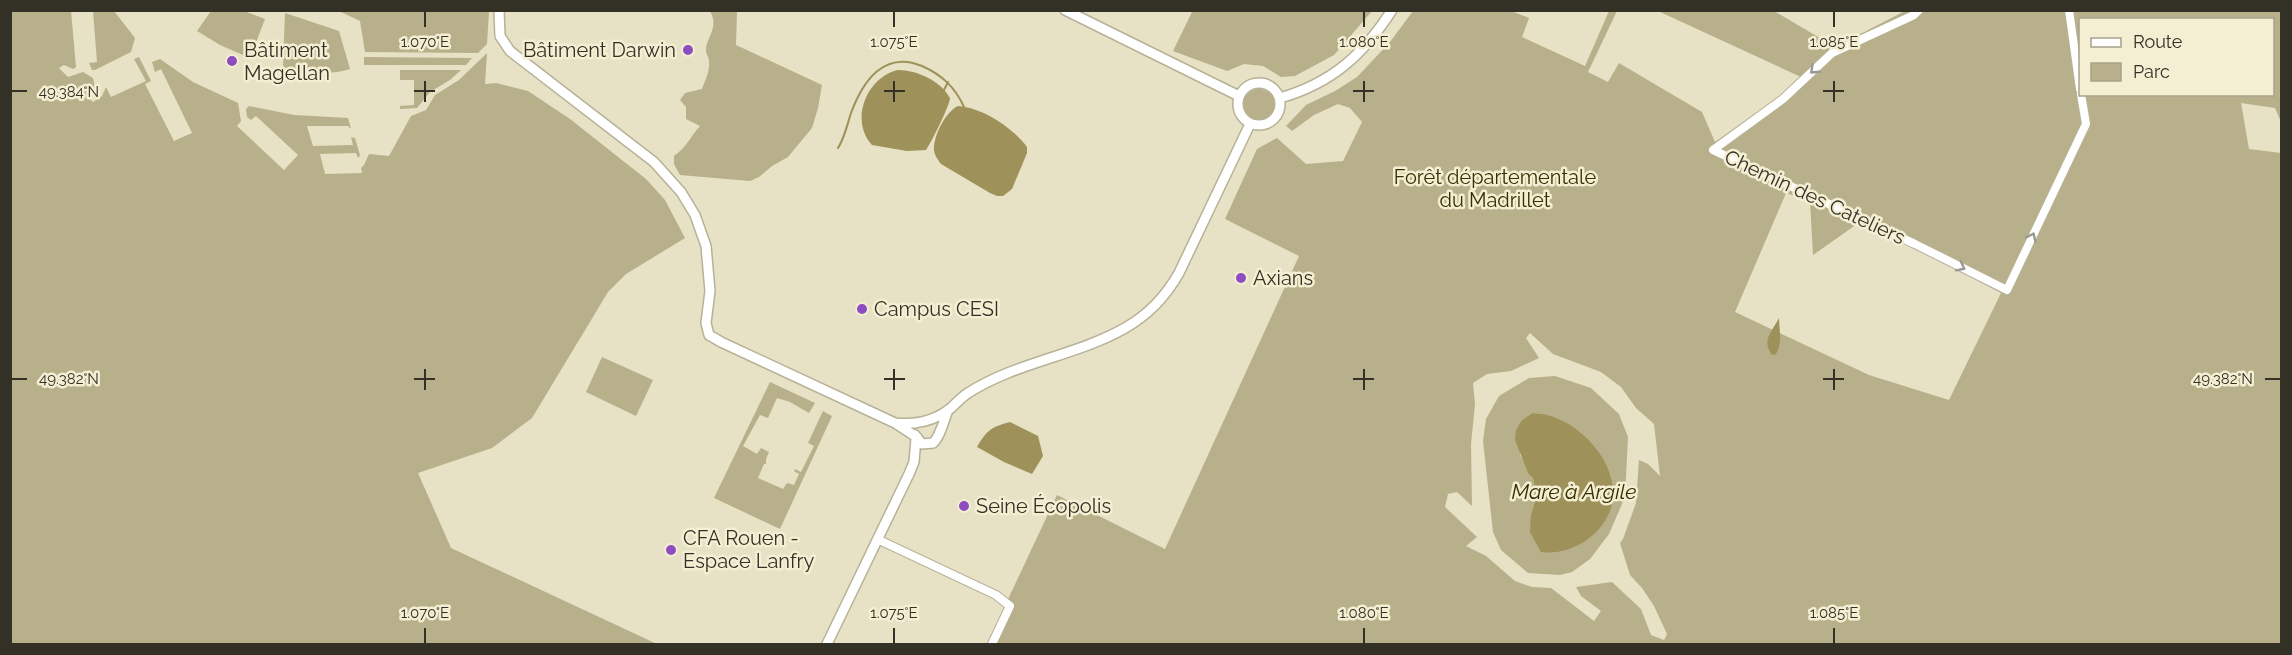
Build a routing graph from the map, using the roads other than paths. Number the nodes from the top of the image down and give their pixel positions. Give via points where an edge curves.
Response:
1 (499, 10) edge
2 (1065, 10) edge
3 (1392, 10) edge
4 (1919, 10) edge
5 (2069, 10) edge
6 (2079, 82) edge
7 (1239, 96) junction
8 (2081, 96) edge
9 (1280, 98) junction
10 (1250, 124) junction
11 (948, 410) junction
12 (925, 421) junction
13 (895, 423) junction
14 (939, 430) junction
15 (916, 437) junction
16 (930, 444) junction
17 (914, 462) junction
18 (877, 539) junction
19 (827, 645) edge
20 (992, 645) edge

1 - 13 street via 500,36 510,51 654,162 681,192 695,215 706,246 709,334
2 - 7 street
3 - 9 street via 1349,63 1325,79
4 -> 8 street, Chemin des Cateliers via 1832,53 1782,99 1713,150 2007,290 2086,124
5 - 6 street
7 - 9 street via 1257,83 1271,87
7 - 10 street via 1238,108
9 - 10 street via 1280,110 1274,120 1263,125
10 - 11 street via 1179,273 1170,289 1144,316 1104,338 996,377
11 - 12 street
11 - 14 street
12 - 13 street
12 - 14 street via 936,423
12 - 15 street via 915,429
13 - 15 street
14 - 16 street via 936,441
15 - 16 street via 922,444
15 - 17 street
16 - 17 street
17 - 18 street
18 - 19 street
18 - 20 street via 996,595 1010,606

